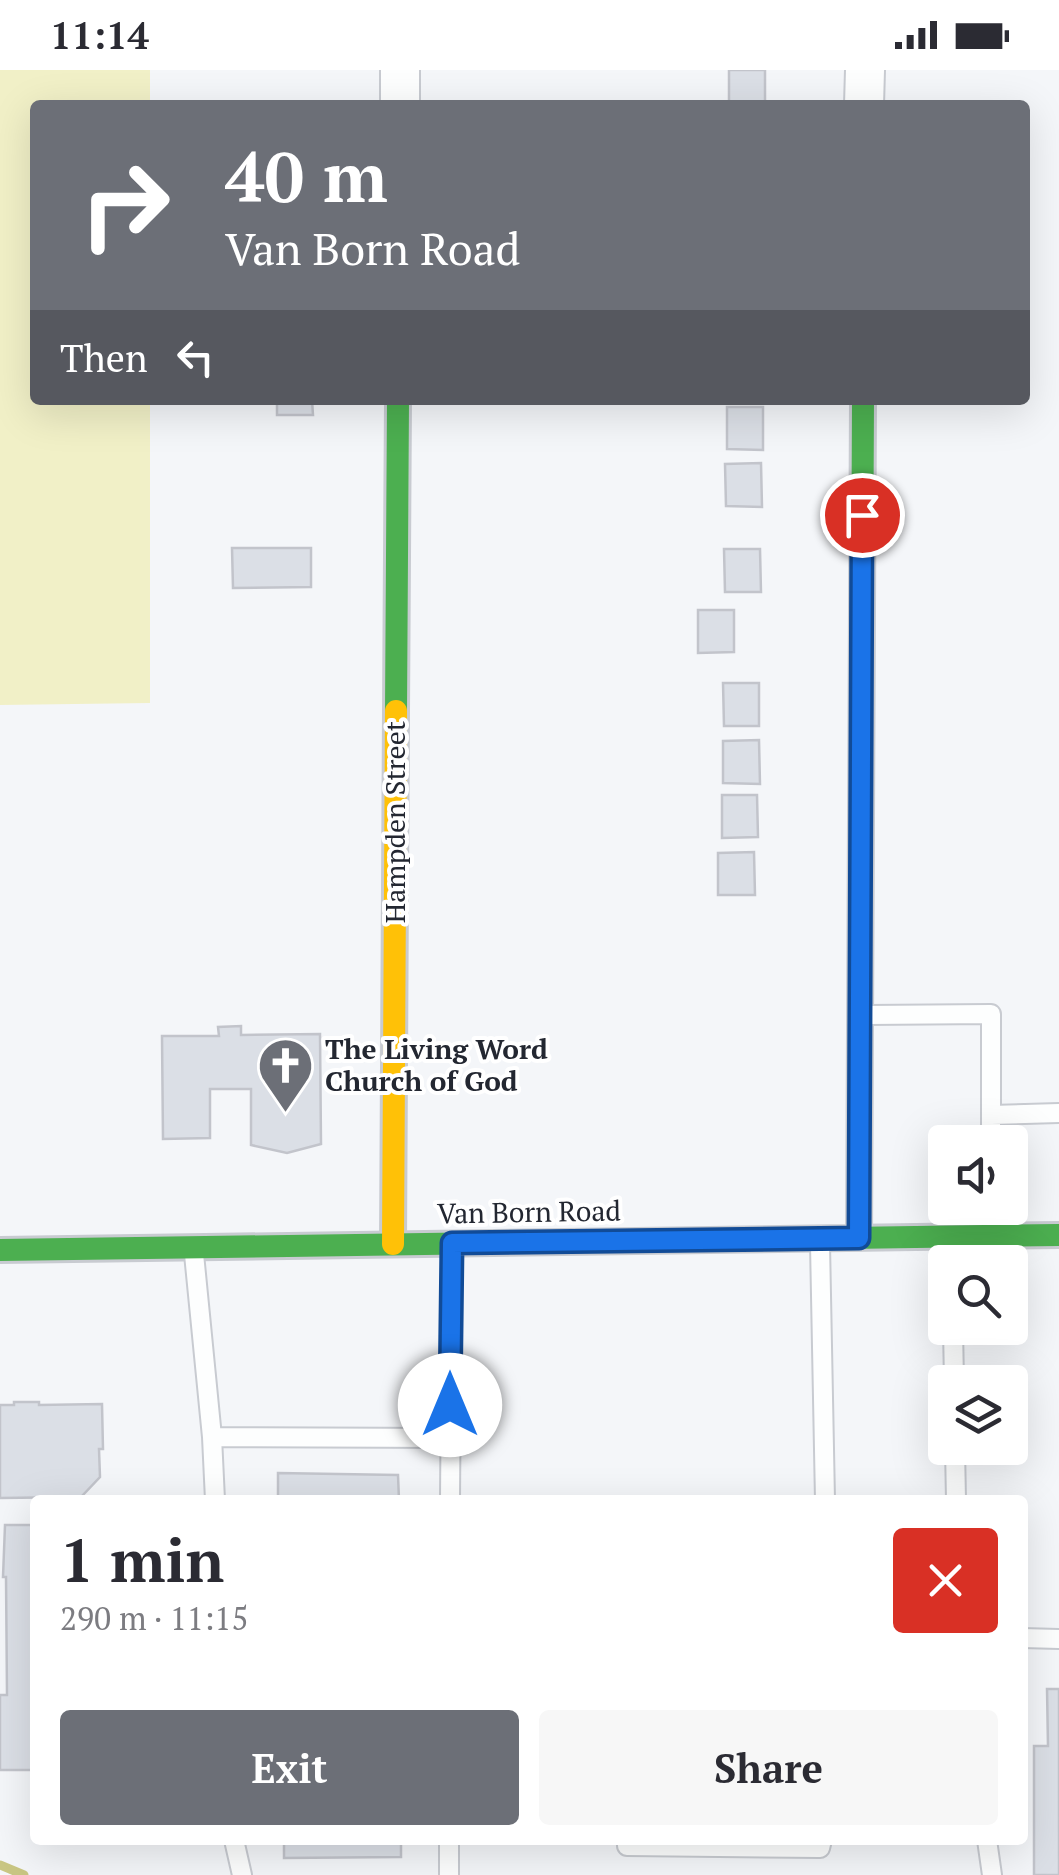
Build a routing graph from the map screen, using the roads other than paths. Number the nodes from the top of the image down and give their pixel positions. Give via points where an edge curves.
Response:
1 (400, 70) edge
2 (864, 70) edge
3 (400, 100) edge
4 (864, 100) edge
5 (398, 405) edge
6 (863, 405) edge
7 (860, 1015) junction
8 (1059, 1114) edge
9 (991, 1115) junction
10 (991, 1125) edge
11 (1059, 1235) edge
12 (820, 1238) junction
13 (859, 1238) junction
14 (452, 1243) junction
15 (393, 1244) junction
16 (193, 1247) junction
17 (0, 1250) edge
18 (212, 1438) junction
19 (450, 1438) junction
20 (955, 1465) edge
21 (215, 1495) edge
22 (450, 1495) edge
23 (825, 1495) edge
24 (956, 1495) edge
25 (1028, 1638) edge
26 (1059, 1638) edge
27 (235, 1845) edge
28 (449, 1845) edge
29 (627, 1845) edge
30 (821, 1845) edge
31 (987, 1845) edge
32 (242, 1875) edge
33 (449, 1875) edge
34 (992, 1875) edge

1 - 3 street
2 - 4 street
5 - 15 street, Hampden Street
6 - 7 street
7 - 9 lane via 991,1014
7 - 13 street
8 - 9 lane
9 - 10 lane
11 - 13 street, Van Born Road via 992,1229 951,1243
12 - 13 street, Van Born Road
12 - 14 street, Van Born Road
12 - 23 lane
14 - 15 street, Van Born Road
14 - 19 lane
15 - 16 street, Van Born Road
16 - 17 street, Van Born Road
16 - 18 lane
18 - 19 lane
18 - 21 lane
19 - 22 lane
20 - 24 lane
25 - 26 lane
27 - 32 lane
28 - 33 lane
29 - 30 lane
31 - 34 lane

